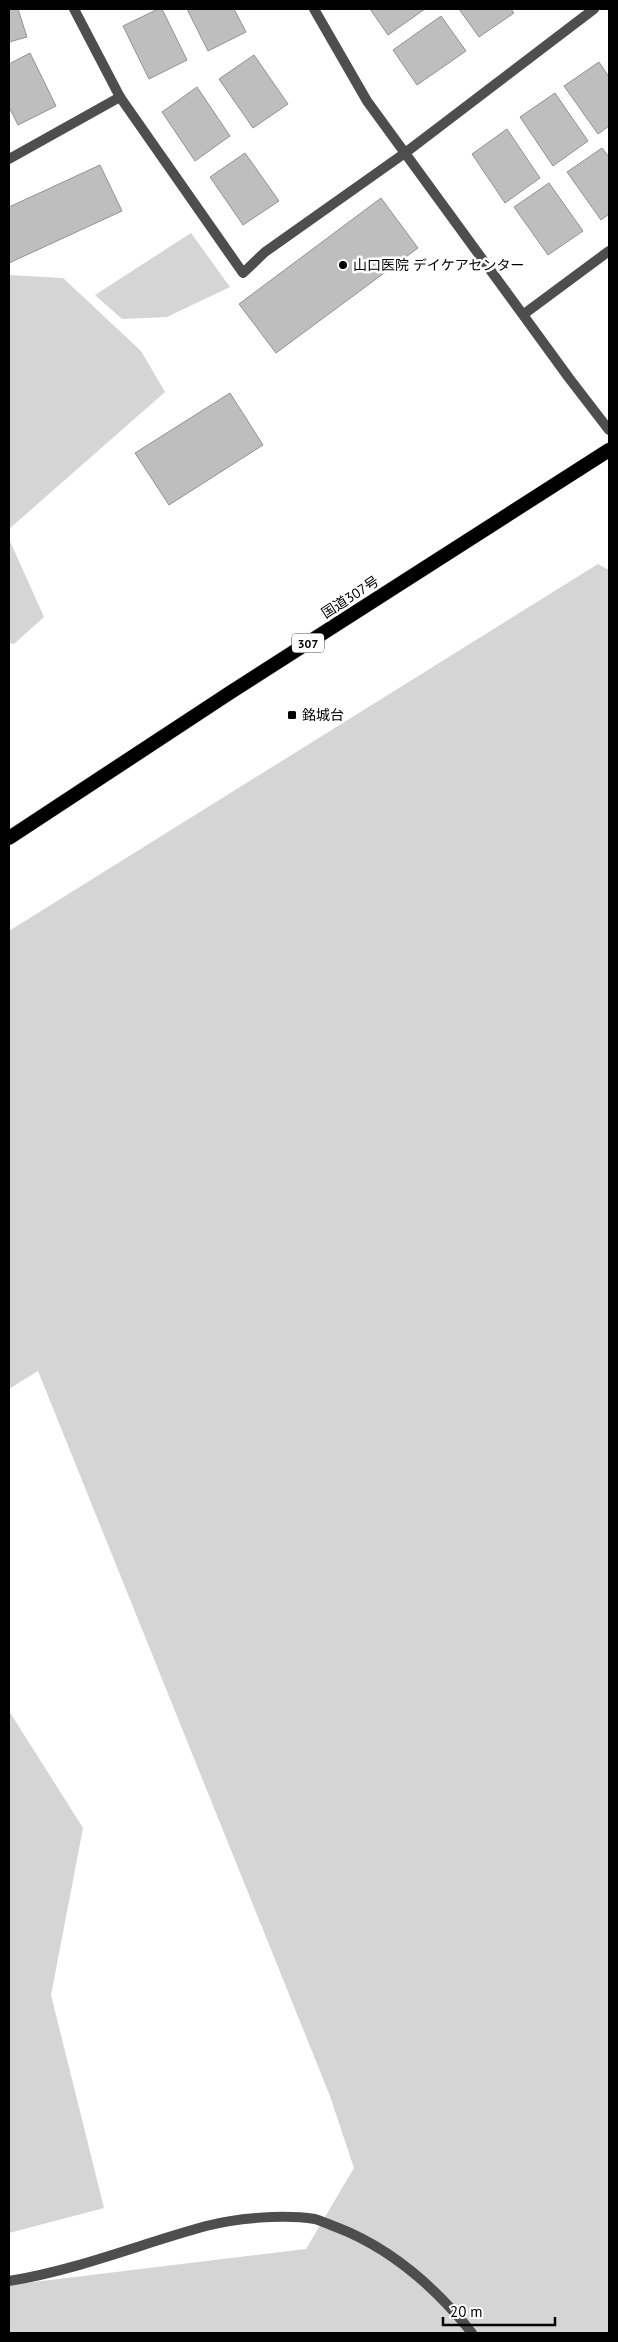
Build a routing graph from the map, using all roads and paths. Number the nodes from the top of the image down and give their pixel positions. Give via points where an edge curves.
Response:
1 (74, 9) edge
2 (314, 9) edge
3 (594, 9) edge
4 (120, 97) junction
5 (405, 152) junction
6 (9, 159) edge
7 (609, 251) edge
8 (524, 314) junction
9 (609, 430) edge
10 (609, 450) edge
11 (9, 838) edge
12 (9, 2281) edge
13 (472, 2333) edge

1 - 4 street
2 - 5 street via 367,101
3 - 5 street
4 - 5 street via 243,272 264,252
4 - 6 street
5 - 8 street
7 - 8 street
8 - 9 street
10 - 11 highway, 国道307号 / 307
12 - 13 street via 84,2264 207,2226 267,2217 316,2220 358,2236 403,2265 450,2305

